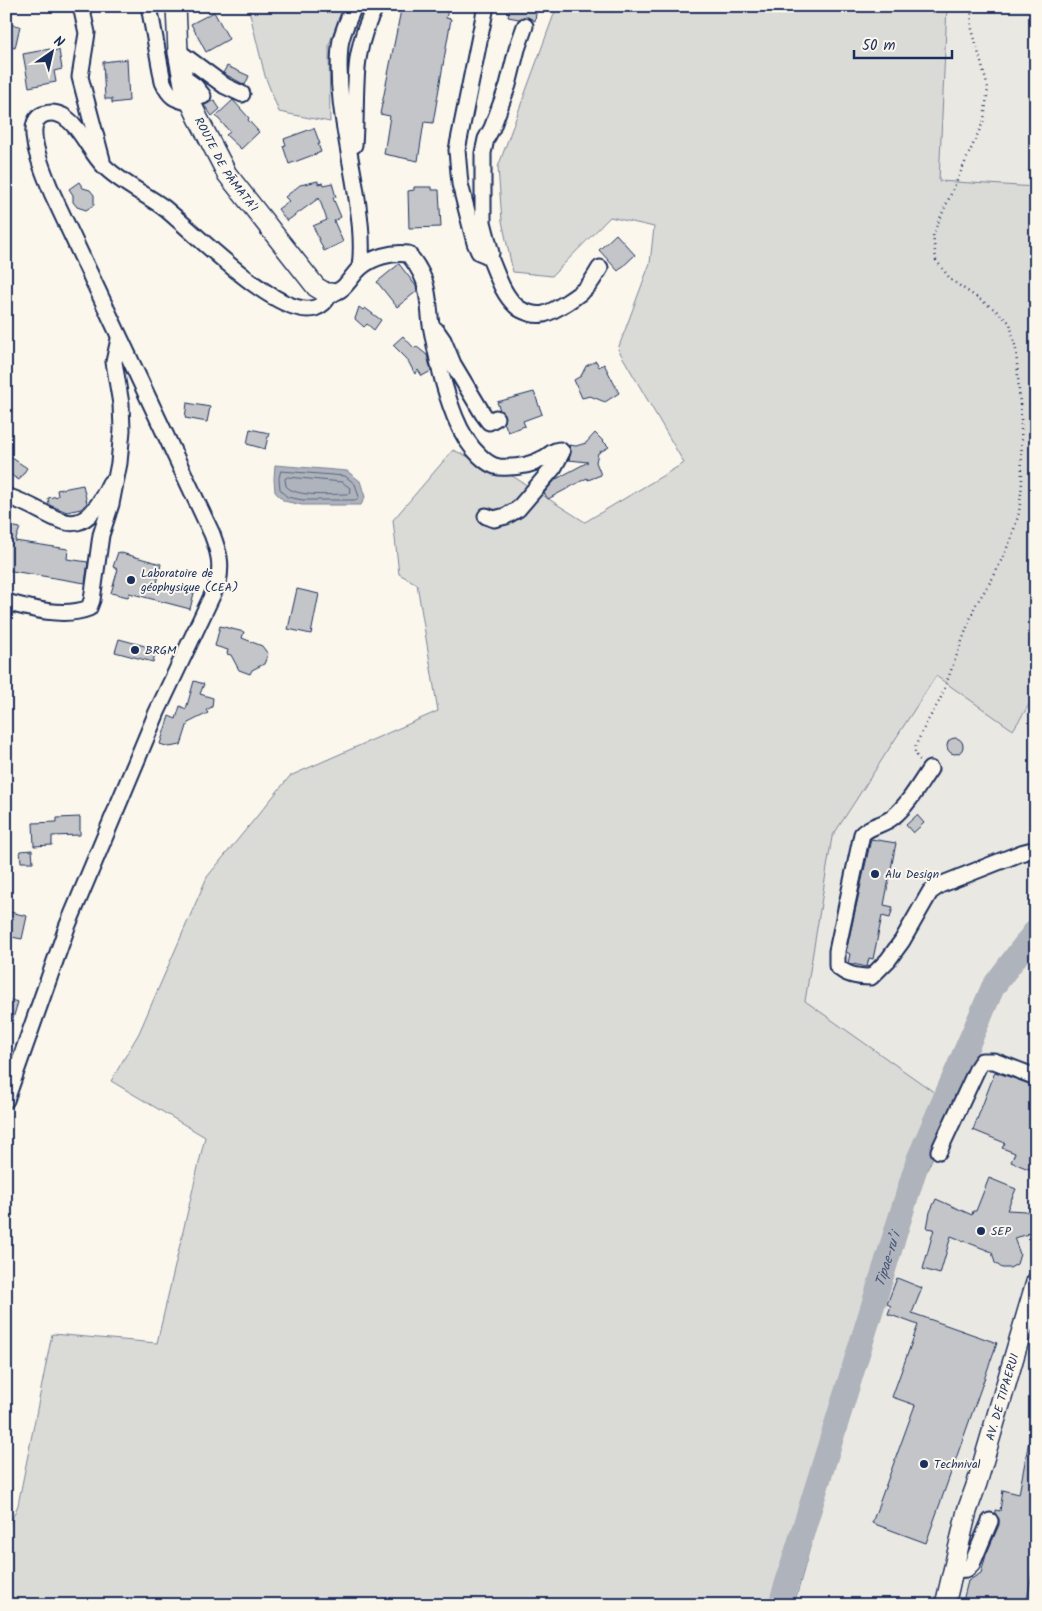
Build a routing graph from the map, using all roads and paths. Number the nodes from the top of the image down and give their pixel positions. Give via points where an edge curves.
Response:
1 (81, 6) edge
2 (149, 6) edge
3 (176, 6) edge
4 (354, 6) edge
5 (376, 6) edge
6 (486, 6) edge
7 (615, 6) edge
8 (971, 6) edge
9 (612, 12) dead end
10 (525, 26) dead end
11 (178, 52) junction
12 (242, 94) dead end
13 (197, 100) junction
14 (104, 166) junction
15 (352, 169) junction
16 (489, 256) junction
17 (360, 267) junction
18 (600, 268) dead end
19 (331, 293) junction
20 (431, 323) junction
21 (119, 338) junction
22 (496, 418) dead end
23 (119, 463) junction
24 (6, 496) edge
25 (486, 516) dead end
26 (6, 602) edge
27 (930, 769) joint
28 (1036, 849) edge
29 (1036, 1077) edge
30 (6, 1100) edge
31 (939, 1151) dead end
32 (1036, 1282) edge
33 (990, 1521) dead end
34 (953, 1570) junction
35 (945, 1605) edge

1 - 14 street via 87,34 80,77
2 - 13 street via 168,93 176,100
3 - 11 main road, ROUTE DE PĀMATA'I
4 - 15 street via 340,44 339,78
5 - 15 street via 362,34 358,54
6 - 16 street via 457,150 460,184 475,243 479,252
7 - 9 path
8 - 27 path via 972,29 988,88 984,120 933,234 936,260 951,280 1010,323 1016,350 1022,483 1019,513 1011,539 994,576 974,606 940,700 915,747 918,759
10 - 16 street via 483,153 482,208
11 - 12 street via 225,86
11 - 13 main road, ROUTE DE PĀMATA'I via 185,90
13 - 19 main road, ROUTE DE PĀMATA'I via 227,174 316,287
14 - 19 street via 163,207 260,289 280,301 313,309 324,304
14 - 21 street via 63,116 53,112 42,114 35,122 36,152
15 - 17 street via 363,250
16 - 18 street via 508,297 530,314 544,314 561,305 586,288
17 - 19 street via 343,288
17 - 20 street via 395,252 408,254 424,280
20 - 22 street via 483,414 489,422
20 - 25 street via 445,393 463,435 475,452 496,466 513,467 543,459 555,450 562,452 554,467 518,509 494,519
21 - 23 street via 114,362 121,404
21 - 30 street via 212,534 221,568 218,583 156,712 67,928
23 - 24 street via 94,511 74,524
23 - 26 street via 101,535 89,608 78,612 58,611
27 - 28 street via 892,818 862,834 837,951 836,966 844,973 871,977 902,941 935,888
29 - 31 street via 994,1061 982,1062
32 - 34 main road, AV. DE TIPAERUI via 967,1511
33 - 34 street via 972,1564 967,1569
34 - 35 main road, AV. DE TIPAERUI

